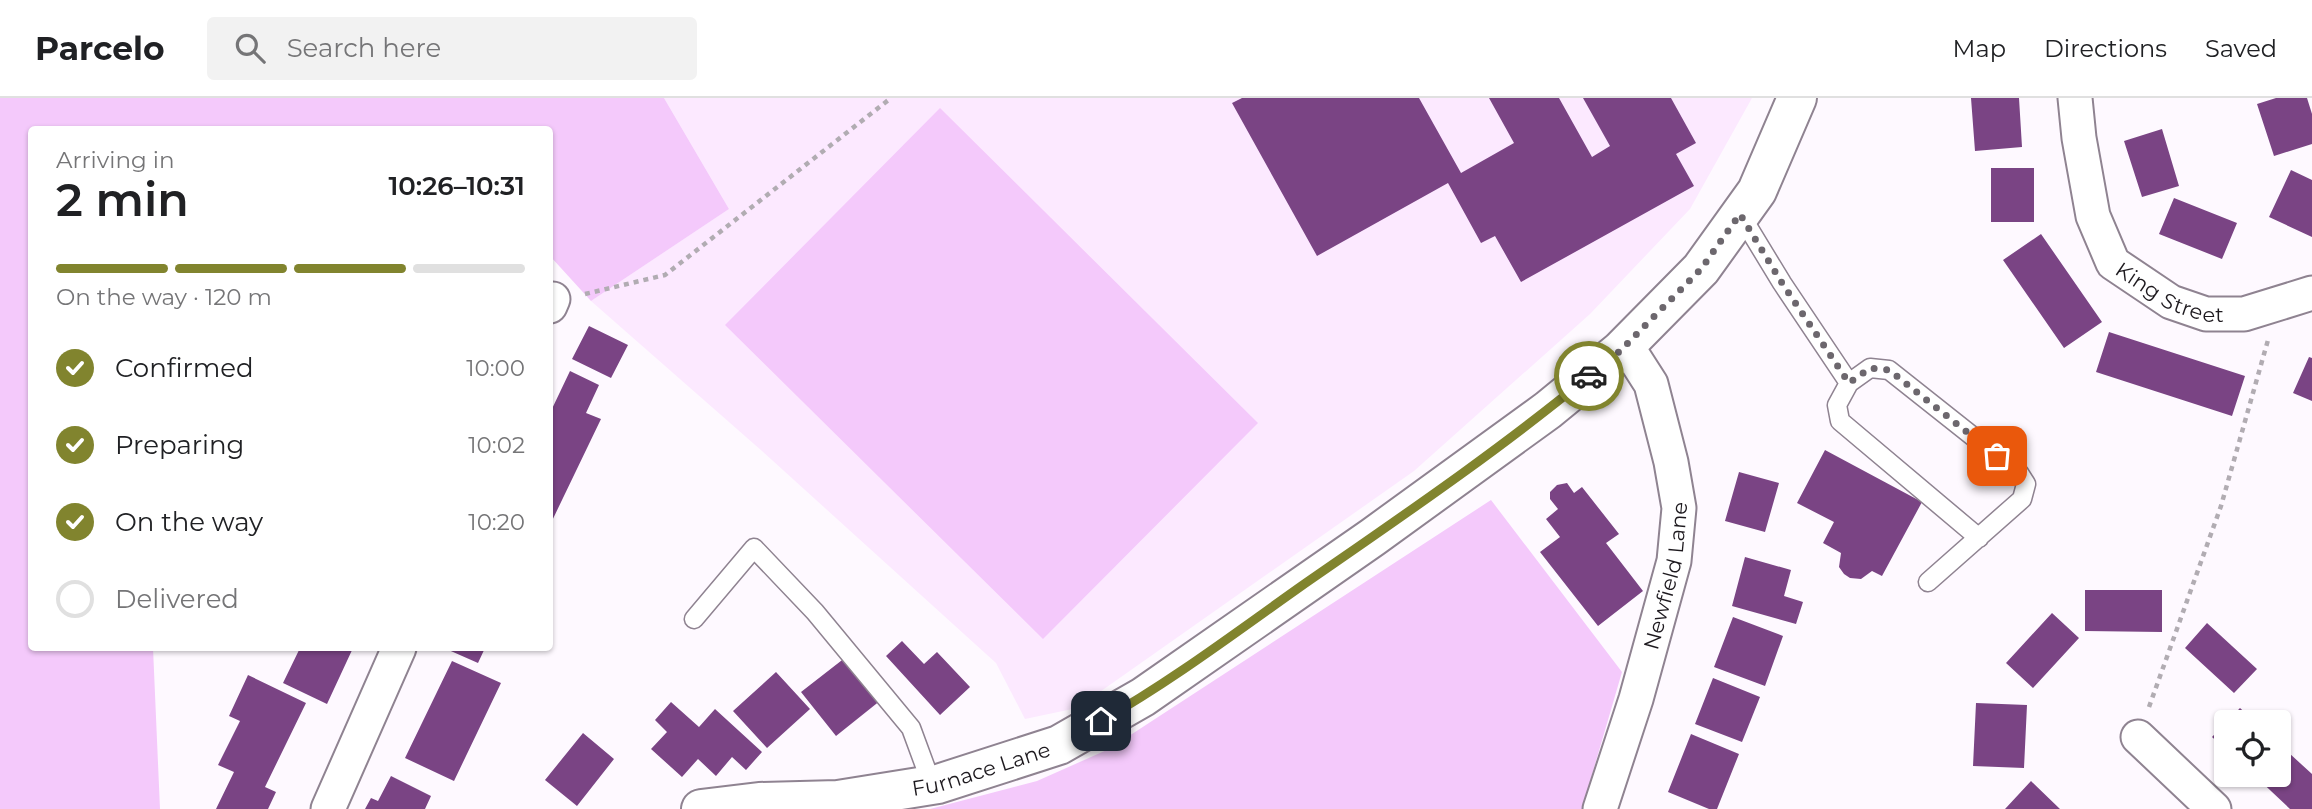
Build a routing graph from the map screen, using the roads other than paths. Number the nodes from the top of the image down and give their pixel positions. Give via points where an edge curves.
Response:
1 (1797, 98) edge
2 (2075, 98) edge
3 (1740, 214) junction
4 (2312, 293) edge
5 (1626, 345) junction
6 (1849, 383) junction
7 (1979, 538) junction
8 (1928, 582) dead end
9 (694, 619) dead end
10 (398, 651) edge
11 (2138, 737) road end
12 (932, 785) junction
13 (760, 805) edge
14 (328, 809) edge
15 (701, 809) edge
16 (1600, 809) edge
17 (2214, 809) edge

1 - 3 street, Furnace Lane via 1757,191
2 - 4 street, King Street via 2093,216 2113,263 2171,302 2206,314 2245,314
3 - 5 street, Furnace Lane via 1701,269
3 - 6 lane
5 - 12 street, Furnace Lane via 1549,410 1143,697 1059,745
5 - 16 street, Newfield Lane via 1651,384 1679,508 1674,561
6 - 7 lane via 1837,405 1840,421
6 - 7 lane via 1870,368 1889,370 2019,473 2026,484 2022,499
7 - 8 lane
9 - 12 lane via 754,548 815,612 911,728
10 - 14 street
11 - 17 street
12 - 13 street, Furnace Lane via 838,800
13 - 15 street, Furnace Lane

